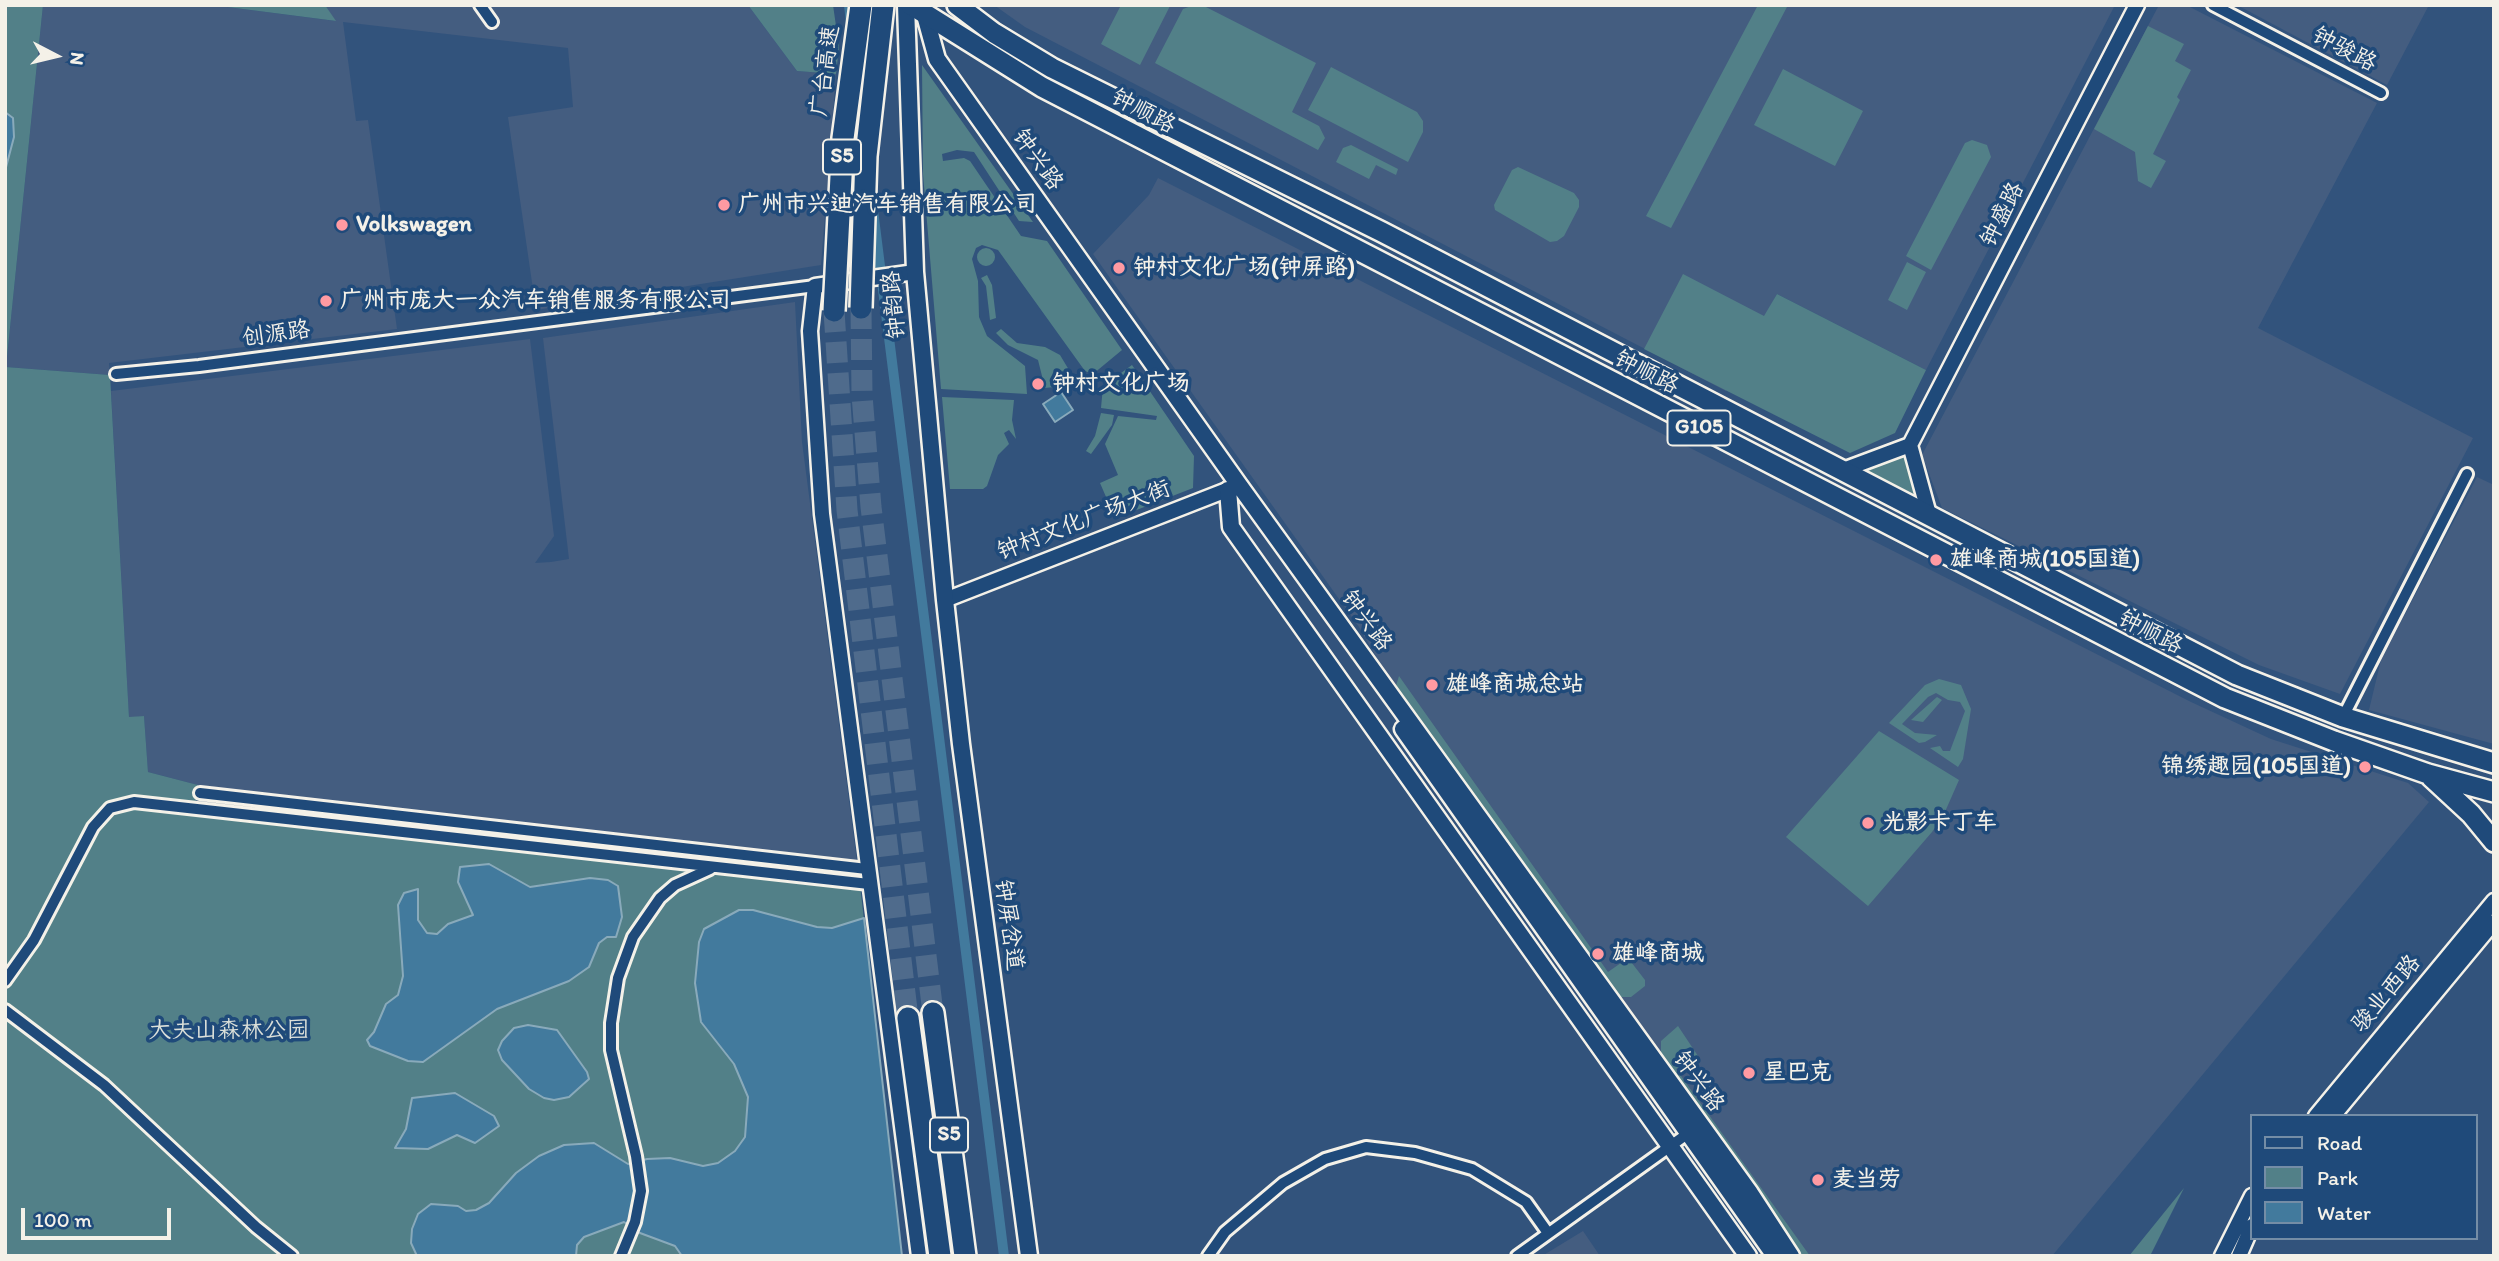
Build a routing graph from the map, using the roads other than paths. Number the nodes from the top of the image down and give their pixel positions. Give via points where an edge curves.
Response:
1 (480, 5) edge
2 (861, 5) edge
3 (883, 5) edge
4 (957, 5) edge
5 (2137, 5) edge
6 (2213, 5) edge
7 (916, 8) edge
8 (492, 22) dead end
9 (2381, 93) dead end
10 (1258, 169) junction
11 (1244, 193) junction
12 (908, 273) junction
13 (815, 286) junction
14 (861, 308) tunnel mouth
15 (834, 311) tunnel mouth
16 (116, 373) dead end
17 (1910, 445) junction
18 (1843, 470) junction
19 (2467, 474) dead end
20 (1233, 488) junction
21 (1930, 518) junction
22 (945, 600) junction
23 (2343, 717) junction
24 (2494, 763) edge
25 (2428, 774) junction
26 (2494, 792) edge
27 (201, 793) dead end
28 (2494, 842) edge
29 (713, 868) junction
30 (867, 869) junction
31 (869, 884) junction
32 (2494, 901) edge
33 (2494, 922) edge
34 (5, 981) edge
35 (5, 1010) edge
36 (933, 1013) tunnel mouth
37 (908, 1018) tunnel mouth
38 (2318, 1114) edge
39 (2335, 1114) edge
40 (1689, 1132) junction
41 (1670, 1146) junction
42 (2250, 1200) edge
43 (2250, 1231) edge
44 (1548, 1233) junction
45 (292, 1256) edge
46 (621, 1256) edge
47 (919, 1256) edge
48 (940, 1256) edge
49 (965, 1256) edge
50 (1029, 1256) edge
51 (1208, 1256) edge
52 (1517, 1256) edge
53 (1748, 1256) edge
54 (1775, 1256) edge
55 (1791, 1256) edge
56 (2222, 1256) edge
57 (2239, 1256) edge

1 - 8 street
2 - 15 highway, 广台高速 / S5, bridge via 843,138
3 - 14 highway, 广台高速 / S5, bridge via 866,156
4 - 10 highway, 钟顺路 / G105 via 1052,68
5 - 17 street, 钟盛路
6 - 9 street, 钟骏路
7 - 11 highway, 钟顺路 / G105 via 1042,87
7 - 12 main road, 钟韵路
7 - 20 main road, 钟兴路 via 937,59
10 - 11 highway
10 - 18 highway, 钟顺路 / G105
11 - 25 highway, 钟顺路 / G105 via 2225,698
12 - 13 street
12 - 22 main road, 钟韵路
13 - 16 street, 创源路
13 - 30 street via 810,331 822,514
17 - 18 street
17 - 21 street
18 - 21 highway, 钟顺路 / G105
19 - 23 street
20 - 22 street, 钟村文化广场大街
20 - 40 main road, 钟兴路
20 - 41 main road via 1231,527
20 - 55 main road, 钟兴路 via 1750,1193
21 - 23 highway, 钟顺路 / G105 via 2236,675
22 - 50 main road, 钟屏岔道
23 - 24 highway, 钟顺路 / G105
25 - 26 highway, 钟顺路 / G105
25 - 28 highway
27 - 30 street
29 - 31 street
29 - 34 street via 134,802 110,808 93,827 34,940
29 - 46 street via 675,885 660,898 633,937 618,978 611,1050 641,1191
30 - 31 street
31 - 47 street
32 - 38 street, 骏业西路
33 - 39 street, 骏业西路
35 - 45 street via 104,1085
36 - 49 highway, S5
37 - 48 highway, S5
40 - 41 street
40 - 54 main road, 钟兴路
41 - 44 street
41 - 53 main road
42 - 56 street
43 - 57 street
44 - 51 street via 1526,1202 1472,1169 1415,1153 1366,1147 1325,1158 1283,1183 1225,1232
44 - 52 street

